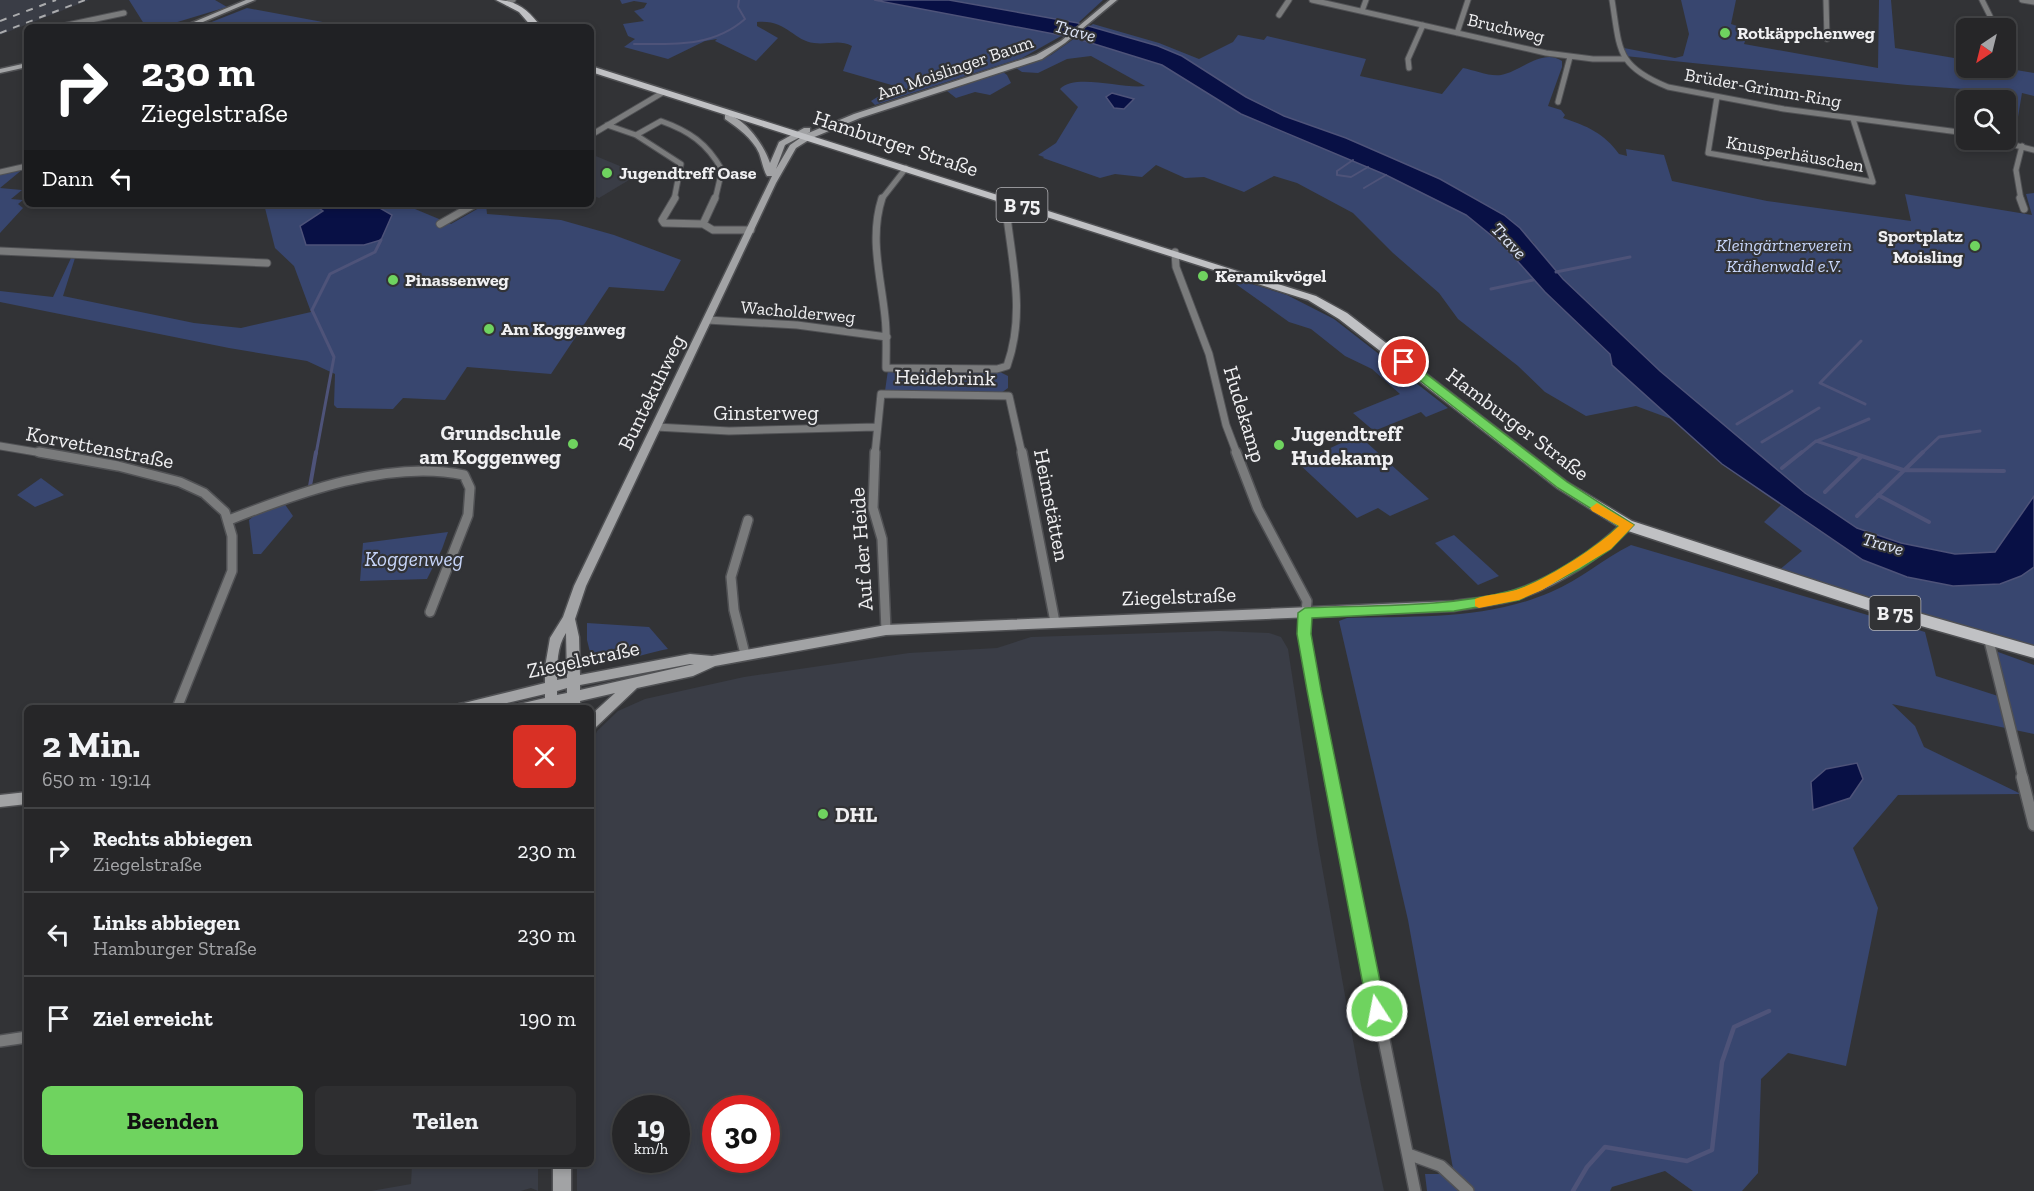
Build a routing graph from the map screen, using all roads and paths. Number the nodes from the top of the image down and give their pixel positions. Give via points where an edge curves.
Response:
1 (252, 0) edge
2 (1114, 0) edge
3 (1289, 0) edge
4 (1312, 0) edge
5 (1366, 0) edge
6 (1468, 0) edge
7 (1612, 0) edge
8 (1826, 0) edge
9 (1982, 0) edge
10 (2022, 0) edge
11 (507, 1) edge
12 (2034, 2) edge
13 (1362, 11) junction
14 (124, 13) dead end
15 (1278, 15) dead end
16 (1990, 18) edge
17 (72, 24) edge
18 (192, 24) edge
19 (535, 24) edge
20 (1423, 25) junction
21 (1457, 33) junction
22 (1827, 39) dead end
23 (1570, 57) junction
24 (1624, 60) junction
25 (24, 66) edge
26 (1409, 68) dead end
27 (594, 70) edge
28 (0, 71) edge
29 (662, 93) junction
30 (1717, 97) junction
31 (1558, 102) dead end
32 (717, 111) junction
33 (728, 117) junction
34 (1853, 118) junction
35 (607, 125) junction
36 (1956, 132) edge
37 (594, 133) edge
38 (636, 135) junction
39 (798, 135) junction
40 (2016, 145) edge
41 (2022, 147) junction
42 (2034, 150) edge
43 (24, 167) edge
44 (906, 168) junction
45 (0, 172) edge
46 (771, 179) junction
47 (1005, 199) junction
48 (470, 207) edge
49 (2024, 209) dead end
50 (441, 224) dead end
51 (703, 224) junction
52 (751, 230) junction
53 (0, 251) edge
54 (1175, 252) junction
55 (267, 263) dead end
56 (707, 320) junction
57 (887, 337) junction
58 (881, 394) joint
59 (1009, 396) joint
60 (656, 427) junction
61 (876, 427) junction
62 (0, 446) edge
63 (229, 520) junction
64 (748, 520) dead end
65 (1628, 525) junction
66 (430, 612) dead end
67 (1305, 613) junction
68 (568, 619) junction
69 (1055, 622) junction
70 (886, 630) junction
71 (1989, 641) junction
72 (2034, 652) edge
73 (745, 654) junction
74 (712, 661) junction
75 (575, 680) junction
76 (635, 684) junction
77 (550, 686) junction
78 (574, 702) edge
79 (178, 705) edge
80 (476, 705) edge
81 (551, 705) edge
82 (594, 720) edge
83 (24, 798) edge
84 (0, 801) edge
85 (2034, 825) edge
86 (24, 1037) edge
87 (0, 1041) edge
88 (1408, 1154) junction
89 (562, 1167) edge
90 (562, 1191) edge
91 (1415, 1191) edge
92 (1468, 1191) edge

1 - 18 main road
2 - 39 main road, Am Moislinger Baum via 1047,53 1019,65
3 - 15 street
4 - 13 street, Bruchweg
5 - 13 street
6 - 21 street
7 - 24 street
8 - 22 street
9 - 16 street
10 - 12 street
11 - 19 main road
13 - 20 street, Bruchweg
14 - 17 street
20 - 21 street, Bruchweg
20 - 26 street via 1408,59
21 - 23 street, Bruchweg
23 - 24 street, Bruchweg
23 - 31 street
24 - 30 street, Brüder-Grimm-Ring via 1634,72 1653,82
25 - 28 main road
27 - 29 main road, B 75
29 - 32 main road, B 75
29 - 35 street
30 - 34 street, Brüder-Grimm-Ring
30 - 34 street, Knusperhäuschen via 1708,153 1873,182
32 - 33 main road, B 75
32 - 39 main road, B 75
33 - 39 main road, B 75
33 - 46 main road via 758,141
34 - 36 street, Brüder-Grimm-Ring
35 - 37 street
35 - 38 street
38 - 51 street via 681,164 677,195 662,220 664,223
38 - 51 street via 661,121 710,146 722,170 717,195
39 - 44 main road, Hamburger Straße / B 75
39 - 46 main road, Buntekuhweg
40 - 41 street
41 - 42 street
41 - 49 street via 2015,177
43 - 45 street
44 - 47 main road, Hamburger Straße / B 75
44 - 57 street via 887,189 876,216 876,264
46 - 52 main road, Buntekuhweg
47 - 54 main road, Hamburger Straße / B 75
47 - 57 street, Heidebrink via 1019,309 1007,366 886,368
48 - 50 street
51 - 52 street via 712,230
52 - 56 main road, Buntekuhweg
53 - 55 street
54 - 65 main road, Hamburger Straße / B 75 via 1291,290 1327,306 1562,485
54 - 67 street, Hudekamp via 1176,267 1217,380 1227,428 1258,509 1307,601
56 - 57 street, Wacholderweg via 797,325
56 - 60 main road, Buntekuhweg
58 - 59 street, Heidebrink
58 - 61 street, Auf der Heide
59 - 69 street, Heimstätten
60 - 61 street, Ginsterweg via 738,431
60 - 68 main road, Buntekuhweg
61 - 70 street, Auf der Heide via 873,508 882,539
62 - 63 street, Korvettenstraße via 177,479 209,494
63 - 66 street via 291,495 359,478 416,472 464,475 470,488 466,519
63 - 79 street, Korvettenstraße via 234,548 232,571
64 - 73 street via 731,577
65 - 67 main road, Ziegelstraße via 1576,566 1519,594 1454,606
65 - 71 main road, Hamburger Straße / B 75
67 - 69 main road, Ziegelstraße
67 - 88 street, Hudekamp via 1304,634 1332,791
68 - 75 main road
68 - 77 main road, Buntekuhweg via 556,638
69 - 70 main road, Ziegelstraße
70 - 73 main road, Ziegelstraße
71 - 72 main road, Hamburger Straße / B 75
71 - 85 street
73 - 74 main road, Ziegelstraße
74 - 75 main road, Ziegelstraße via 690,658
74 - 76 main road, Ziegelstraße via 693,671
75 - 77 main road, Ziegelstraße
75 - 78 main road
76 - 78 main road, Ziegelstraße
76 - 82 main road
77 - 80 main road, Ziegelstraße
77 - 81 main road, Buntekuhweg
78 - 81 main road, Ziegelstraße
83 - 84 main road
86 - 87 street
88 - 91 street, Hudekamp
88 - 92 street via 1433,1160 1450,1171
89 - 90 main road

